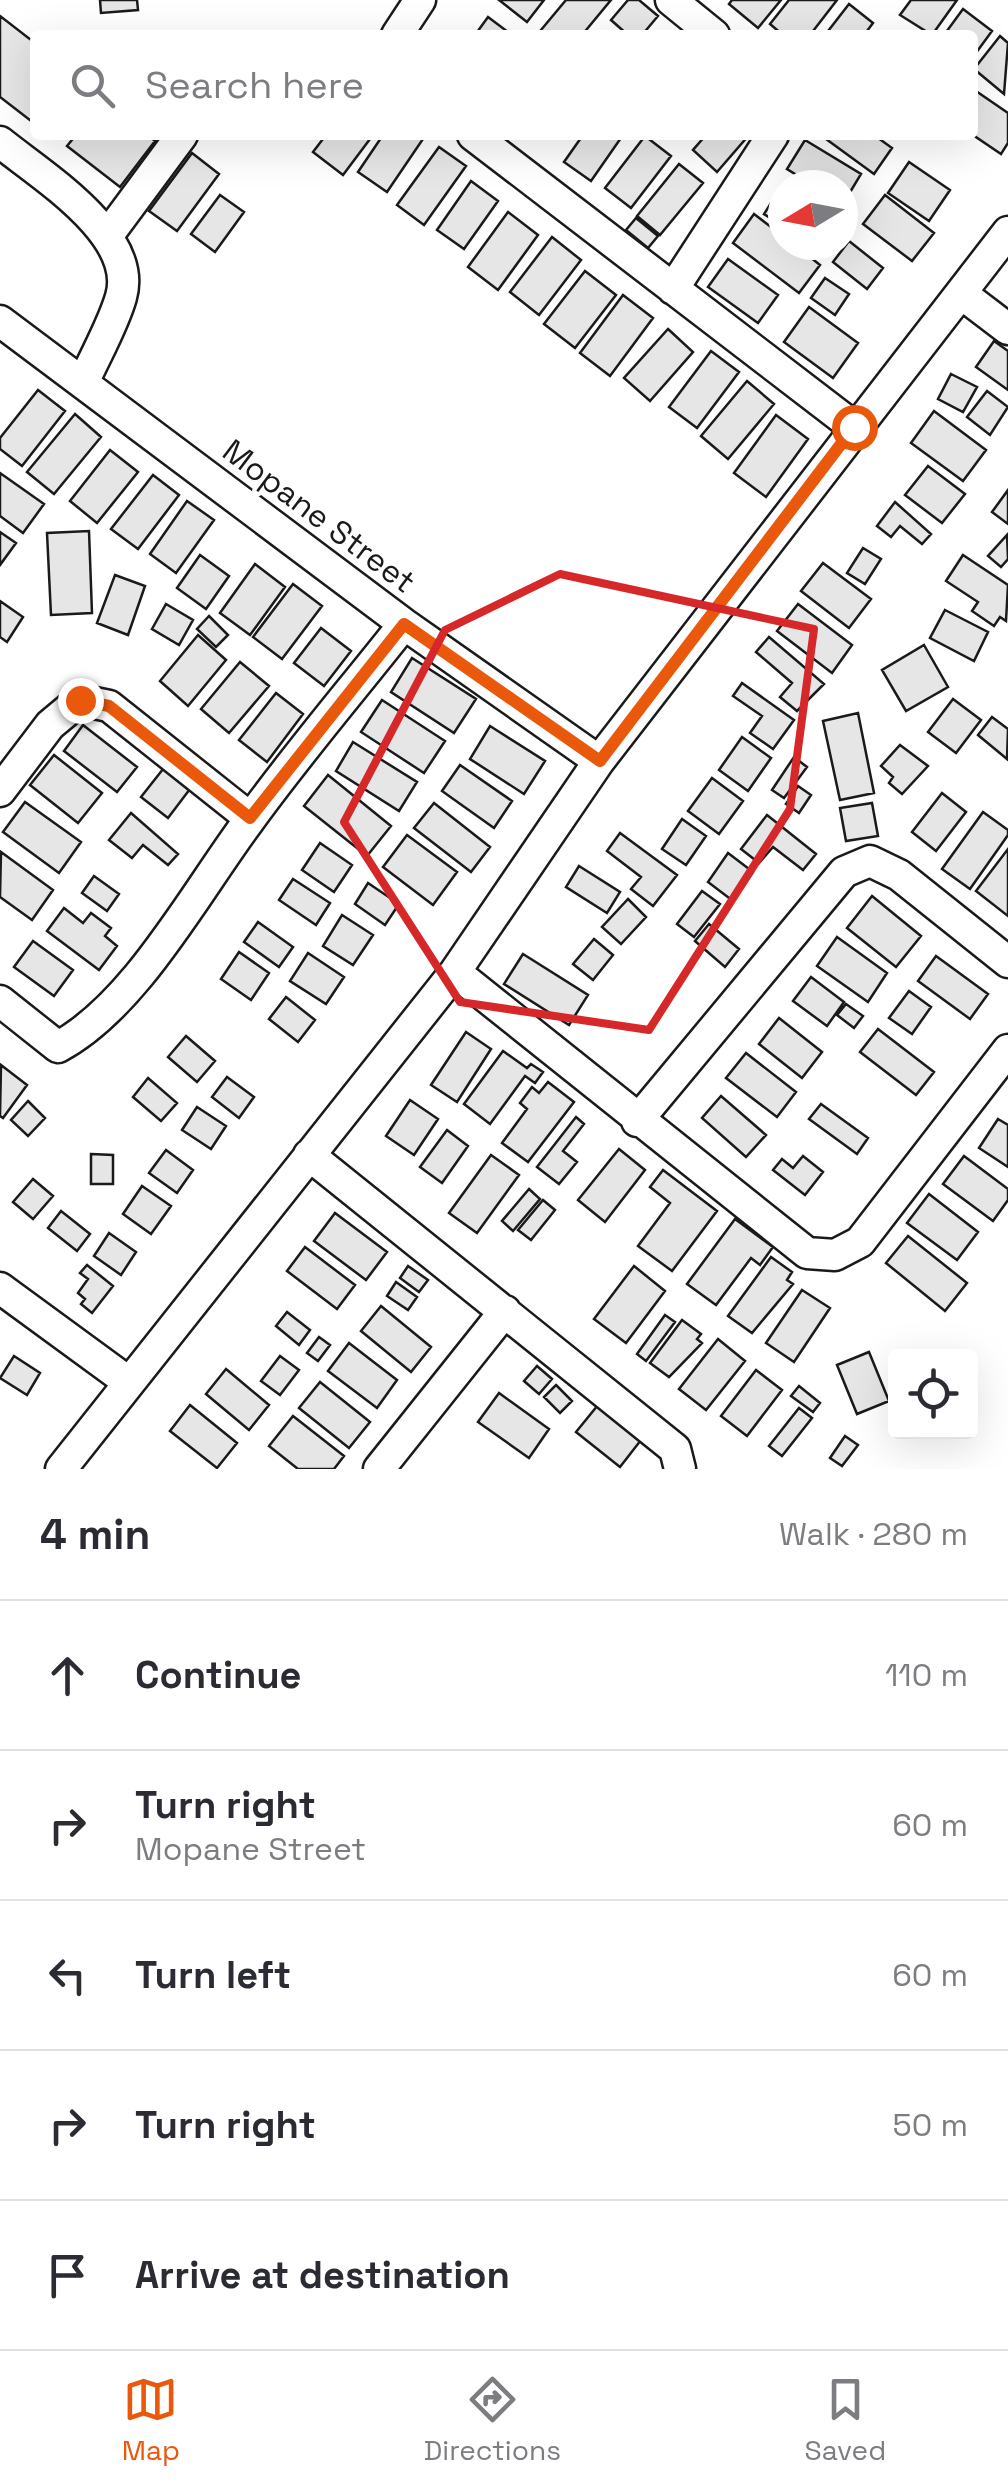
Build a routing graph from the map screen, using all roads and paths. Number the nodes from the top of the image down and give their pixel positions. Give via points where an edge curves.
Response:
1 (420, 0) edge
2 (672, 0) edge
3 (400, 30) edge
4 (708, 30) edge
5 (178, 140) edge
6 (479, 140) edge
7 (771, 140) edge
8 (0, 142) edge
9 (1008, 232) edge
10 (108, 235) junction
11 (673, 289) junction
12 (962, 294) junction
13 (1008, 329) edge
14 (6, 339) edge
15 (84, 381) junction
16 (854, 427) junction
17 (404, 624) junction
18 (600, 761) junction
19 (0, 792) edge
20 (250, 818) junction
21 (1008, 962) edge
22 (455, 972) junction
23 (0, 1000) edge
24 (1008, 1050) edge
25 (637, 1121) junction
26 (309, 1156) junction
27 (0, 1288) edge
28 (505, 1310) junction
29 (127, 1381) junction
30 (61, 1469) edge
31 (379, 1469) edge
32 (680, 1469) edge

1 - 3 street
2 - 4 street
5 - 10 street
6 - 11 street
7 - 11 street
8 - 10 street
9 - 12 street
10 - 15 street via 122,257 122,294
11 - 16 street
12 - 13 street
12 - 16 street
14 - 15 street, Mopane Street
15 - 17 street, Mopane Street
16 - 18 street
17 - 18 street, Mopane Street
17 - 20 street
18 - 22 street
19 - 20 street via 50,724 80,700 109,706
20 - 23 street via 122,996 90,1030 58,1047
21 - 25 street via 899,876 870,862 844,872
22 - 25 street
22 - 26 street
24 - 25 street via 860,1242 836,1255 807,1254
26 - 28 street
26 - 29 street
27 - 29 street
28 - 31 street
28 - 32 street via 675,1449
29 - 30 street

